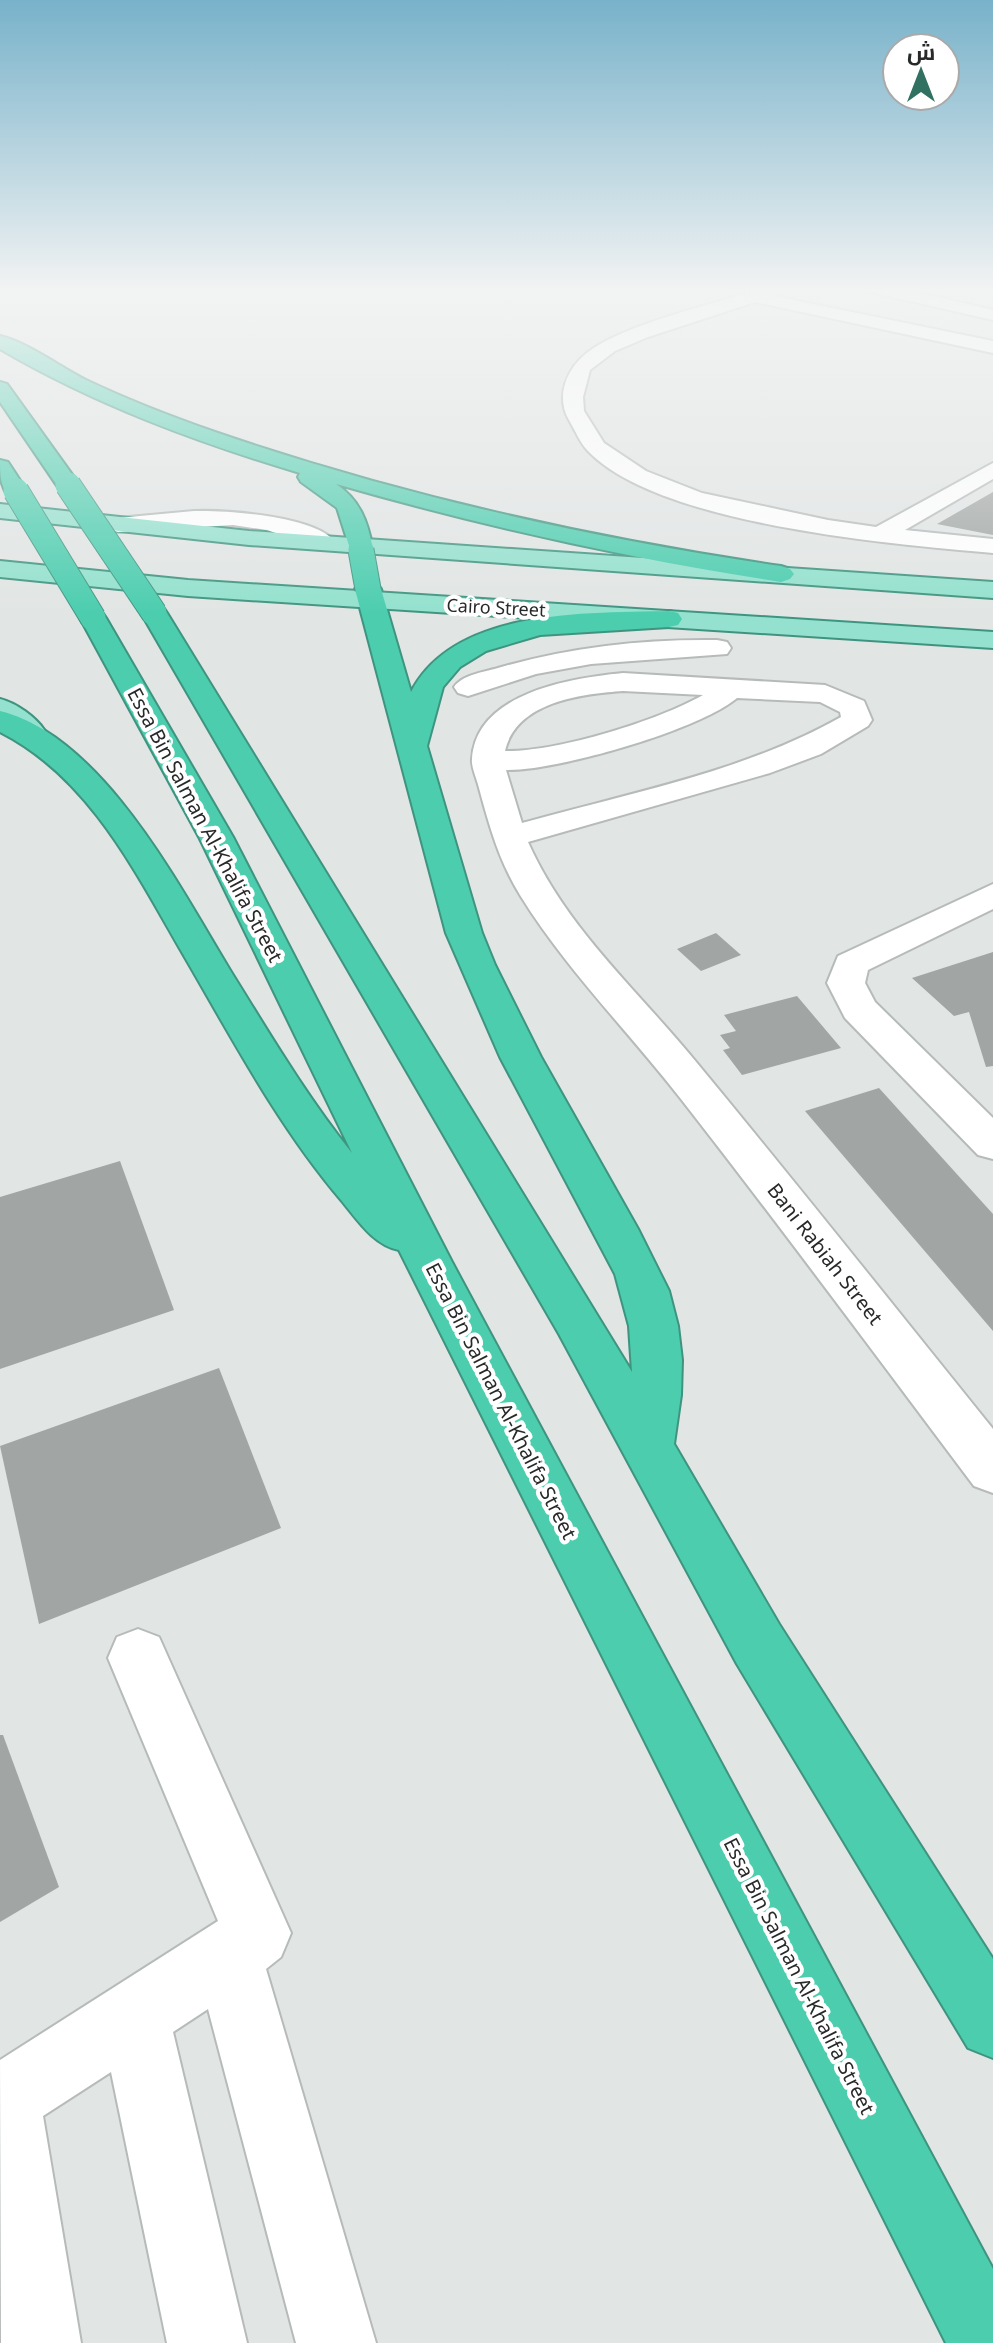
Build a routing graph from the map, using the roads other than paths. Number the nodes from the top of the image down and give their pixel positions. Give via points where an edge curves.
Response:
1 (7, 397) edge
2 (109, 397) edge
3 (573, 397) edge
4 (279, 460) junction
5 (0, 467) edge
6 (993, 470) edge
7 (936, 503) junction
8 (0, 511) edge
9 (965, 511) dead end
10 (0, 533) edge
11 (879, 535) junction
12 (993, 546) edge
13 (360, 548) junction
14 (0, 557) edge
15 (0, 569) edge
16 (781, 574) junction
17 (993, 590) edge
18 (370, 595) junction
19 (993, 602) edge
20 (669, 619) junction
21 (993, 627) edge
22 (993, 640) edge
23 (717, 648) dead end
24 (585, 655) junction
25 (450, 661) junction
26 (605, 683) junction
27 (730, 689) junction
28 (0, 708) edge
29 (15, 726) edge
30 (414, 749) junction
31 (487, 760) junction
32 (509, 837) junction
33 (993, 895) edge
34 (993, 1144) edge
35 (430, 1266) junction
36 (647, 1446) junction
37 (993, 1469) edge
38 (138, 1658) dead end
39 (242, 1944) junction
40 (134, 2016) junction
41 (993, 2023) edge
42 (2, 2100) edge
43 (41, 2343) edge
44 (207, 2343) edge
45 (336, 2343) edge
46 (989, 2343) edge

1 - 36 highway, bridge via 154,613
2 - 4 highway
3 - 11 street via 581,428 600,450 634,472 693,497 792,523
4 - 13 highway via 341,498 356,518
4 - 16 highway via 518,526
5 - 35 highway, Essa Bin Salman Al-Khalifa Street, bridge via 93,618 216,837
6 - 7 street
7 - 9 street
7 - 11 street
8 - 13 main road
10 - 19 main road, Cairo Street via 270,558
11 - 12 street
13 - 16 main road
13 - 18 highway, bridge
14 - 21 main road, Cairo Street via 544,601
15 - 18 main road, Cairo Street via 103,581
16 - 17 main road
18 - 20 main road, Cairo Street
18 - 30 highway
20 - 22 main road, Cairo Street
20 - 25 highway via 527,630
23 - 24 street
24 - 25 street via 480,682
24 - 26 street
25 - 30 highway via 429,685
26 - 27 street
26 - 31 street via 567,690 520,709 498,728
27 - 31 street via 702,708 558,756 523,762
27 - 32 street via 837,697 854,707 857,720 772,761
28 - 29 main road
29 - 35 highway via 63,759 119,821 307,1125
30 - 36 highway via 460,922 483,983 625,1248 649,1307 658,1373
31 - 32 street, Bani Rabiah Street
32 - 37 street, Bani Rabiah Street via 523,874 548,911 656,1040
33 - 34 street via 851,964 846,983 859,1009
35 - 46 highway, Essa Bin Salman Al-Khalifa Street
36 - 41 highway via 758,1644
38 - 39 street
39 - 40 street
39 - 45 street
40 - 42 street
40 - 44 street
42 - 43 street

